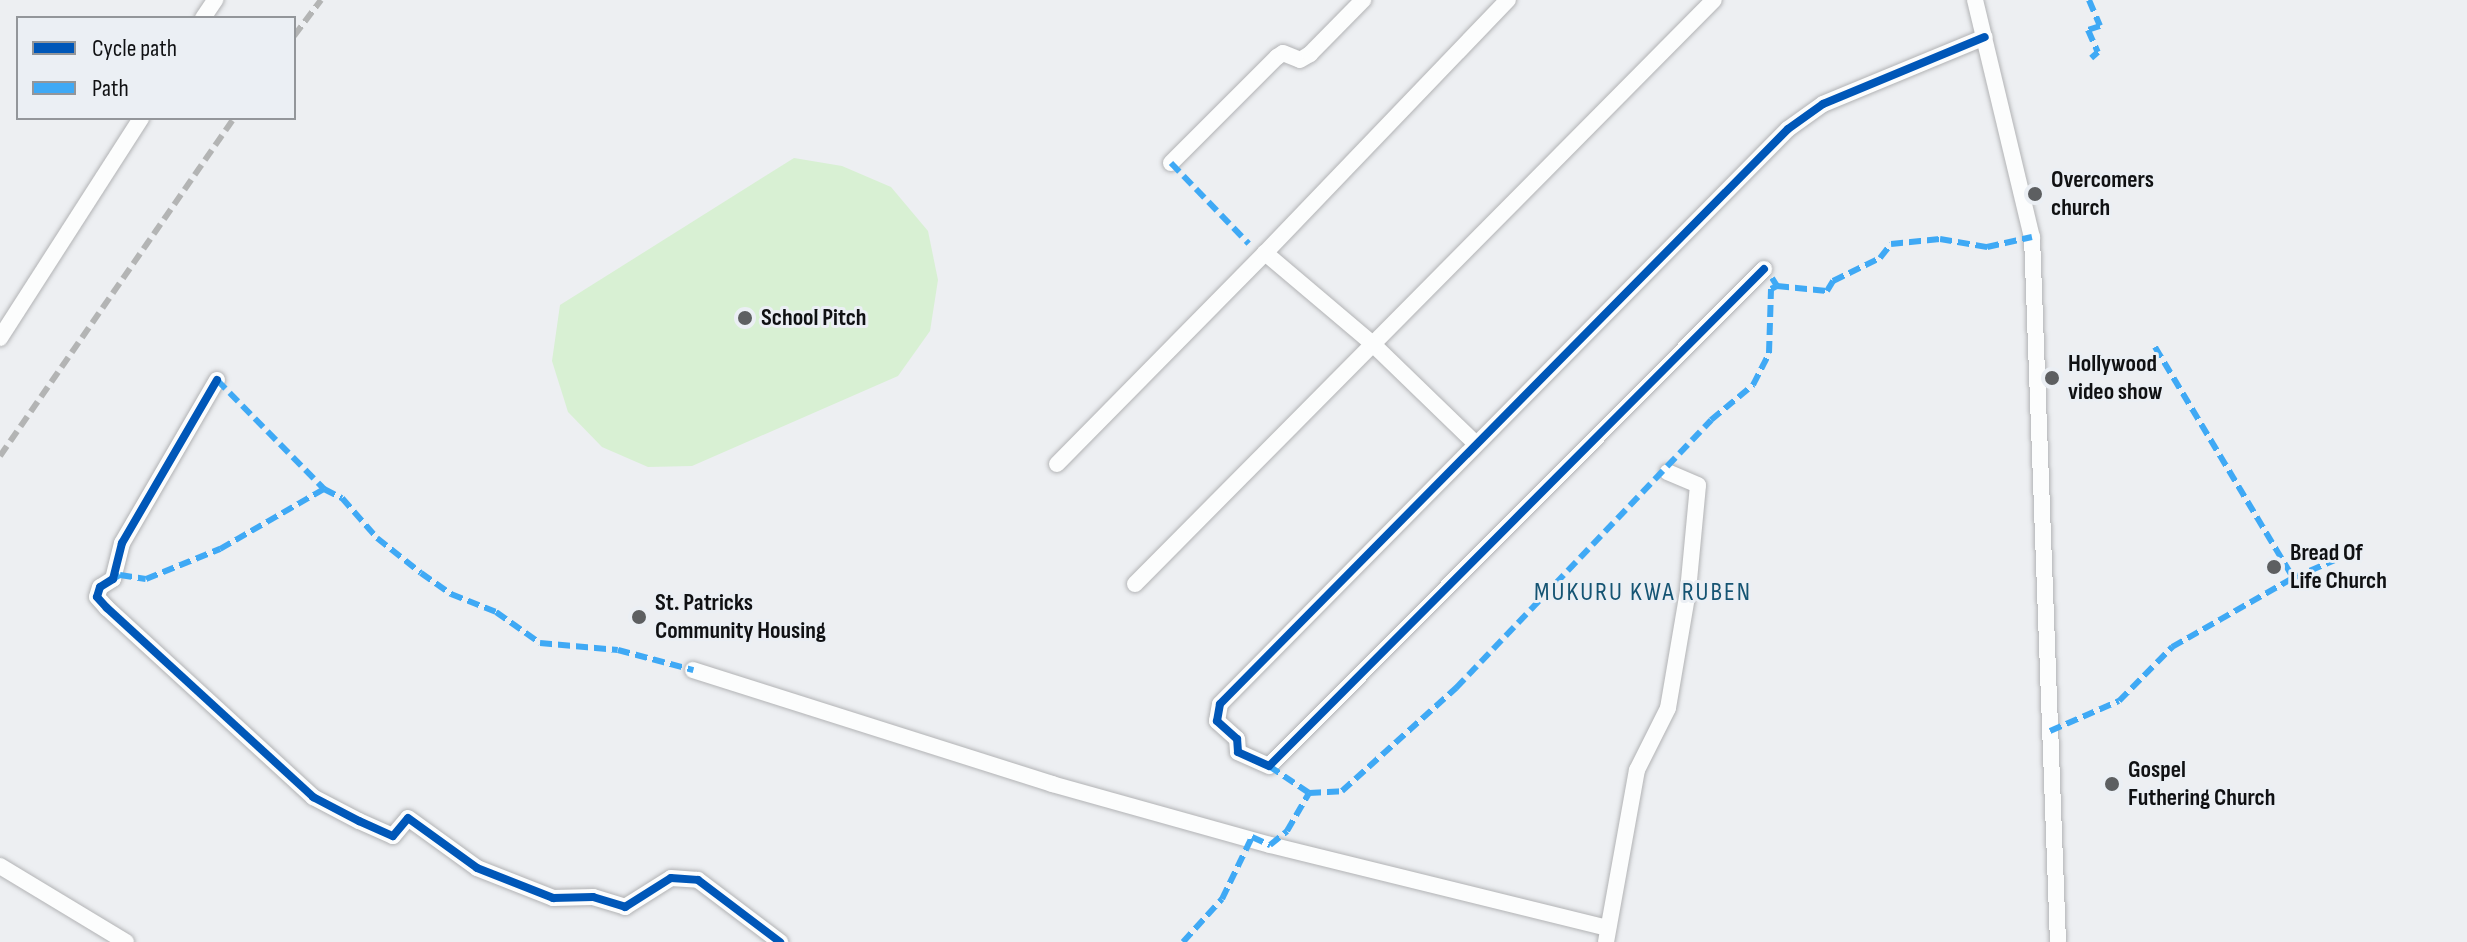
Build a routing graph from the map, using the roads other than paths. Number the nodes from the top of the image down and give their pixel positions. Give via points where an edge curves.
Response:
1 (1363, 0) edge
2 (1508, 0) edge
3 (1714, 0) edge
4 (1975, 0) edge
5 (1985, 37) junction
6 (140, 120) edge
7 (1171, 163) dead end
8 (1265, 253) junction
9 (1764, 269) dead end
10 (0, 338) edge
11 (1374, 345) junction
12 (217, 380) dead end
13 (1476, 444) junction
14 (1057, 464) dead end
15 (1668, 472) dead end
16 (1135, 584) dead end
17 (693, 670) dead end
18 (0, 866) edge
19 (1607, 935) edge
20 (126, 942) edge
21 (780, 942) edge
22 (2058, 942) edge

1 - 7 street via 1310,54 1300,60 1283,53 1277,57
2 - 8 street
3 - 11 street
4 - 5 street
5 - 13 street via 1803,115
5 - 22 street via 2032,237 2037,497
6 - 10 street via 35,291
8 - 11 street
8 - 14 street
9 - 13 street via 1269,766 1239,753 1237,739 1217,721 1217,708
11 - 13 street
11 - 16 street
12 - 21 street via 122,543 113,579 100,587 97,597 107,608 256,739 313,797 359,821 393,836 408,818 477,868 553,898 593,897 625,907 671,878 698,880
15 - 19 street via 1698,485 1688,591 1668,708 1637,770
17 - 19 street via 1052,784
18 - 20 street

